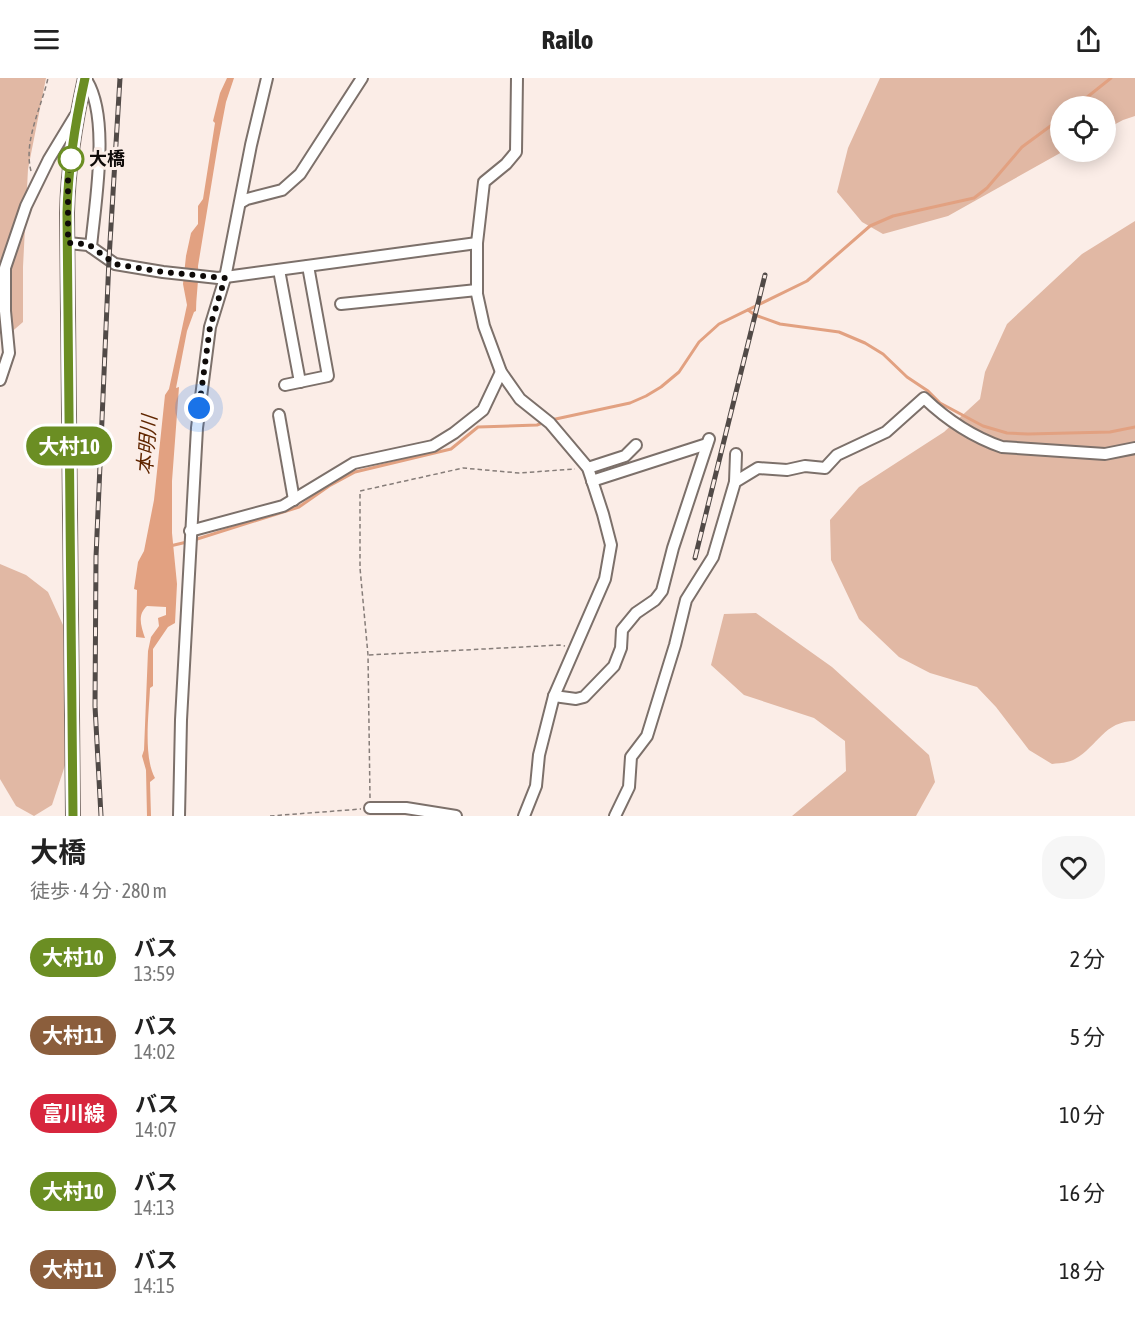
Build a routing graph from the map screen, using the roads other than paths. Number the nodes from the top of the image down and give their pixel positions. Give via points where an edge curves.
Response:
1 (85, 78) edge
2 (267, 78) edge
3 (362, 78) edge
4 (518, 78) edge
5 (76, 114) junction
6 (240, 204) junction
7 (68, 243) junction
8 (477, 243) junction
9 (91, 247) junction
10 (308, 266) junction
11 (279, 270) junction
12 (221, 278) junction
13 (477, 290) junction
14 (341, 304) dead end
15 (501, 372) junction
16 (0, 380) edge
17 (300, 382) junction
18 (285, 385) dead end
19 (279, 415) dead end
20 (636, 445) dead end
21 (1135, 448) edge
22 (736, 454) dead end
23 (588, 468) junction
24 (592, 481) junction
25 (735, 482) junction
26 (294, 500) junction
27 (190, 533) junction
28 (554, 696) junction
29 (370, 808) road end
30 (73, 816) edge
31 (179, 816) edge
32 (456, 816) edge
33 (524, 816) edge
34 (615, 816) edge

1 - 5 street
1 - 9 street via 92,87 100,133
2 - 6 street
3 - 6 street via 300,174 282,190
4 - 8 street via 516,152 484,182
5 - 7 street via 68,180
5 - 16 street via 36,186 5,268 9,353
6 - 12 street
7 - 9 street
7 - 30 street
8 - 10 street
8 - 13 street
9 - 12 street via 115,264
10 - 11 street
10 - 17 street via 328,376
11 - 12 street
11 - 17 street
12 - 27 street via 208,339 197,428
13 - 14 street
13 - 15 street via 484,326
15 - 23 street via 519,399 546,419
15 - 26 street via 483,410 433,446 354,463
17 - 18 street
19 - 26 street
20 - 23 street via 625,456
21 - 25 street via 1105,454 1002,447 941,414 924,398 886,432 837,455 825,468 758,468
22 - 25 street
23 - 24 street
24 - 28 street via 611,545 605,579
24 - 28 street via 708,442 672,548 662,591 622,630 614,666 584,697
25 - 34 street via 713,557 686,600 647,736 631,757 629,788
26 - 27 street
27 - 31 street
28 - 33 street via 538,755 536,786
29 - 32 street via 406,808

